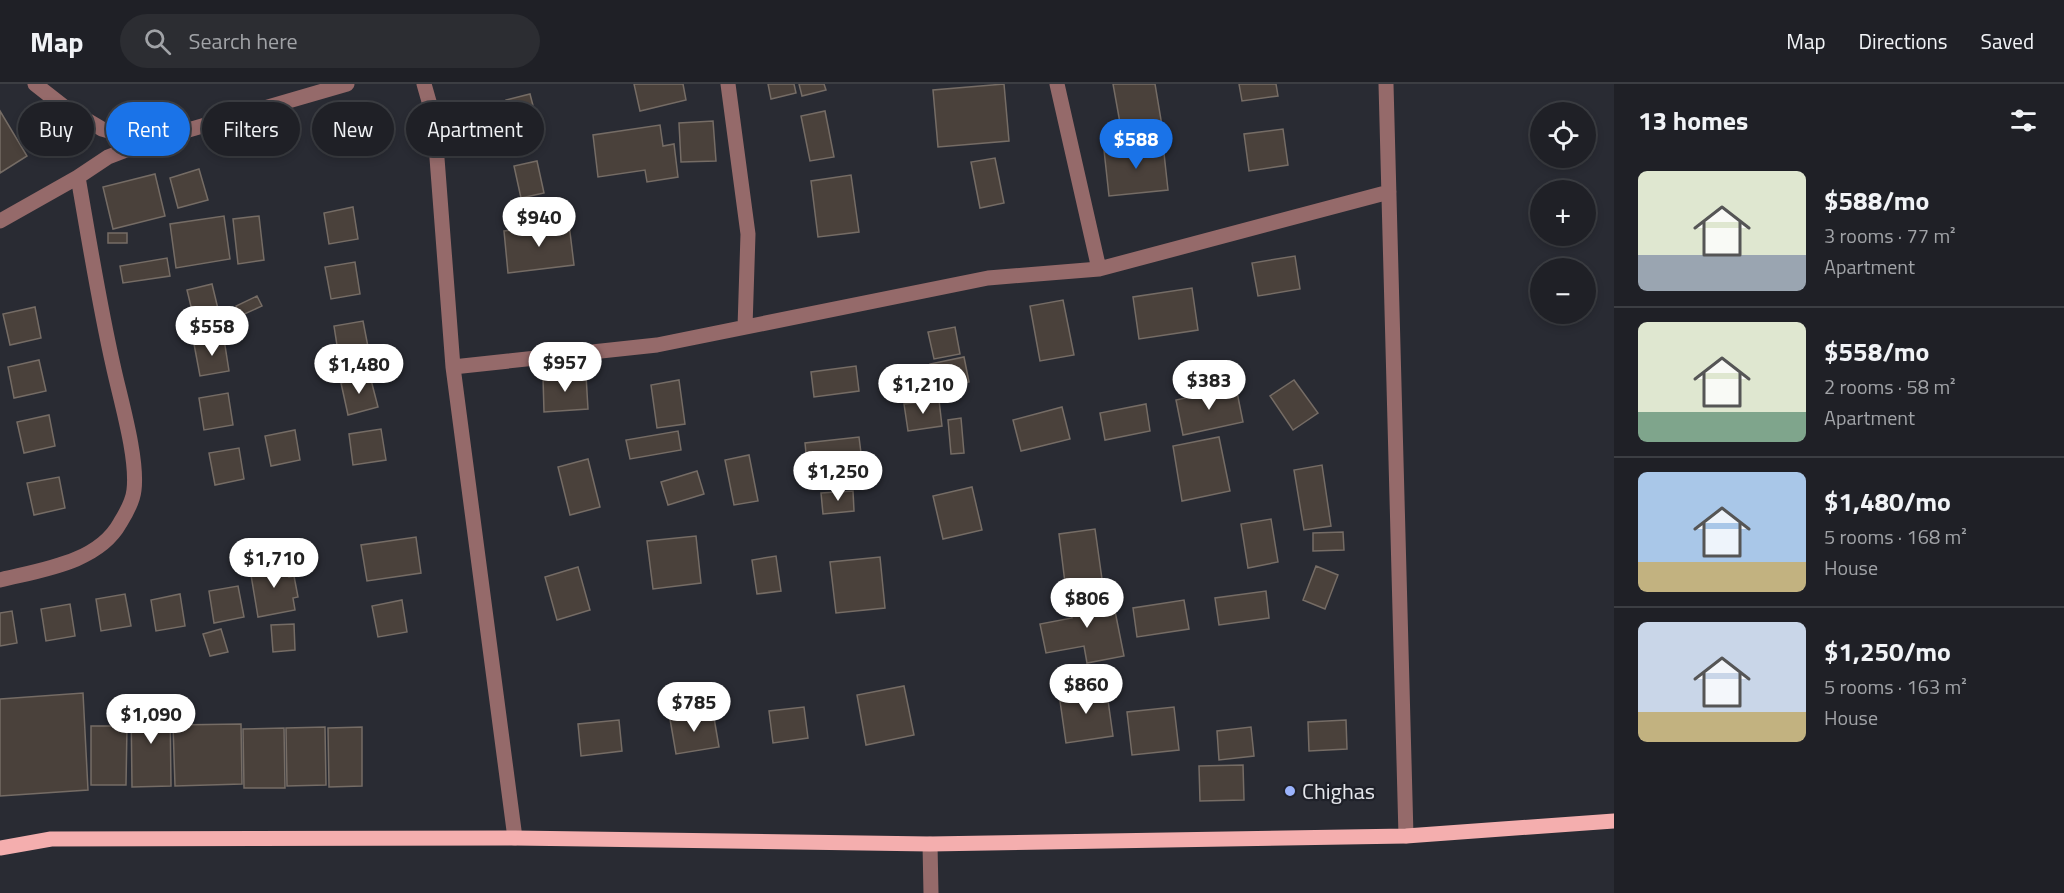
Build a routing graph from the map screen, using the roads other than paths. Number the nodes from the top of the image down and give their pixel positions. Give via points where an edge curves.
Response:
1 (35, 84) edge
2 (347, 84) edge
3 (424, 84) edge
4 (728, 84) edge
5 (1057, 84) edge
6 (1386, 84) edge
7 (106, 130) edge
8 (190, 130) edge
9 (111, 156) edge
10 (78, 177) junction
11 (1389, 192) junction
12 (0, 222) edge
13 (1099, 269) junction
14 (746, 327) junction
15 (453, 367) junction
16 (0, 580) edge
17 (1614, 821) edge
18 (1407, 836) junction
19 (515, 838) junction
20 (930, 844) junction
21 (0, 848) edge
22 (931, 893) edge

1 - 7 street via 63,106
2 - 8 street
3 - 15 street via 434,119
4 - 14 street via 748,234
5 - 13 street
6 - 11 street
9 - 10 street
10 - 12 street
10 - 16 street via 133,462 134,491 120,525 104,543 79,558
11 - 13 street
11 - 18 street
13 - 14 street via 988,278
14 - 15 street via 657,345
15 - 19 street
17 - 18 main road
18 - 20 main road
19 - 20 main road
19 - 21 main road via 51,839
20 - 22 street

